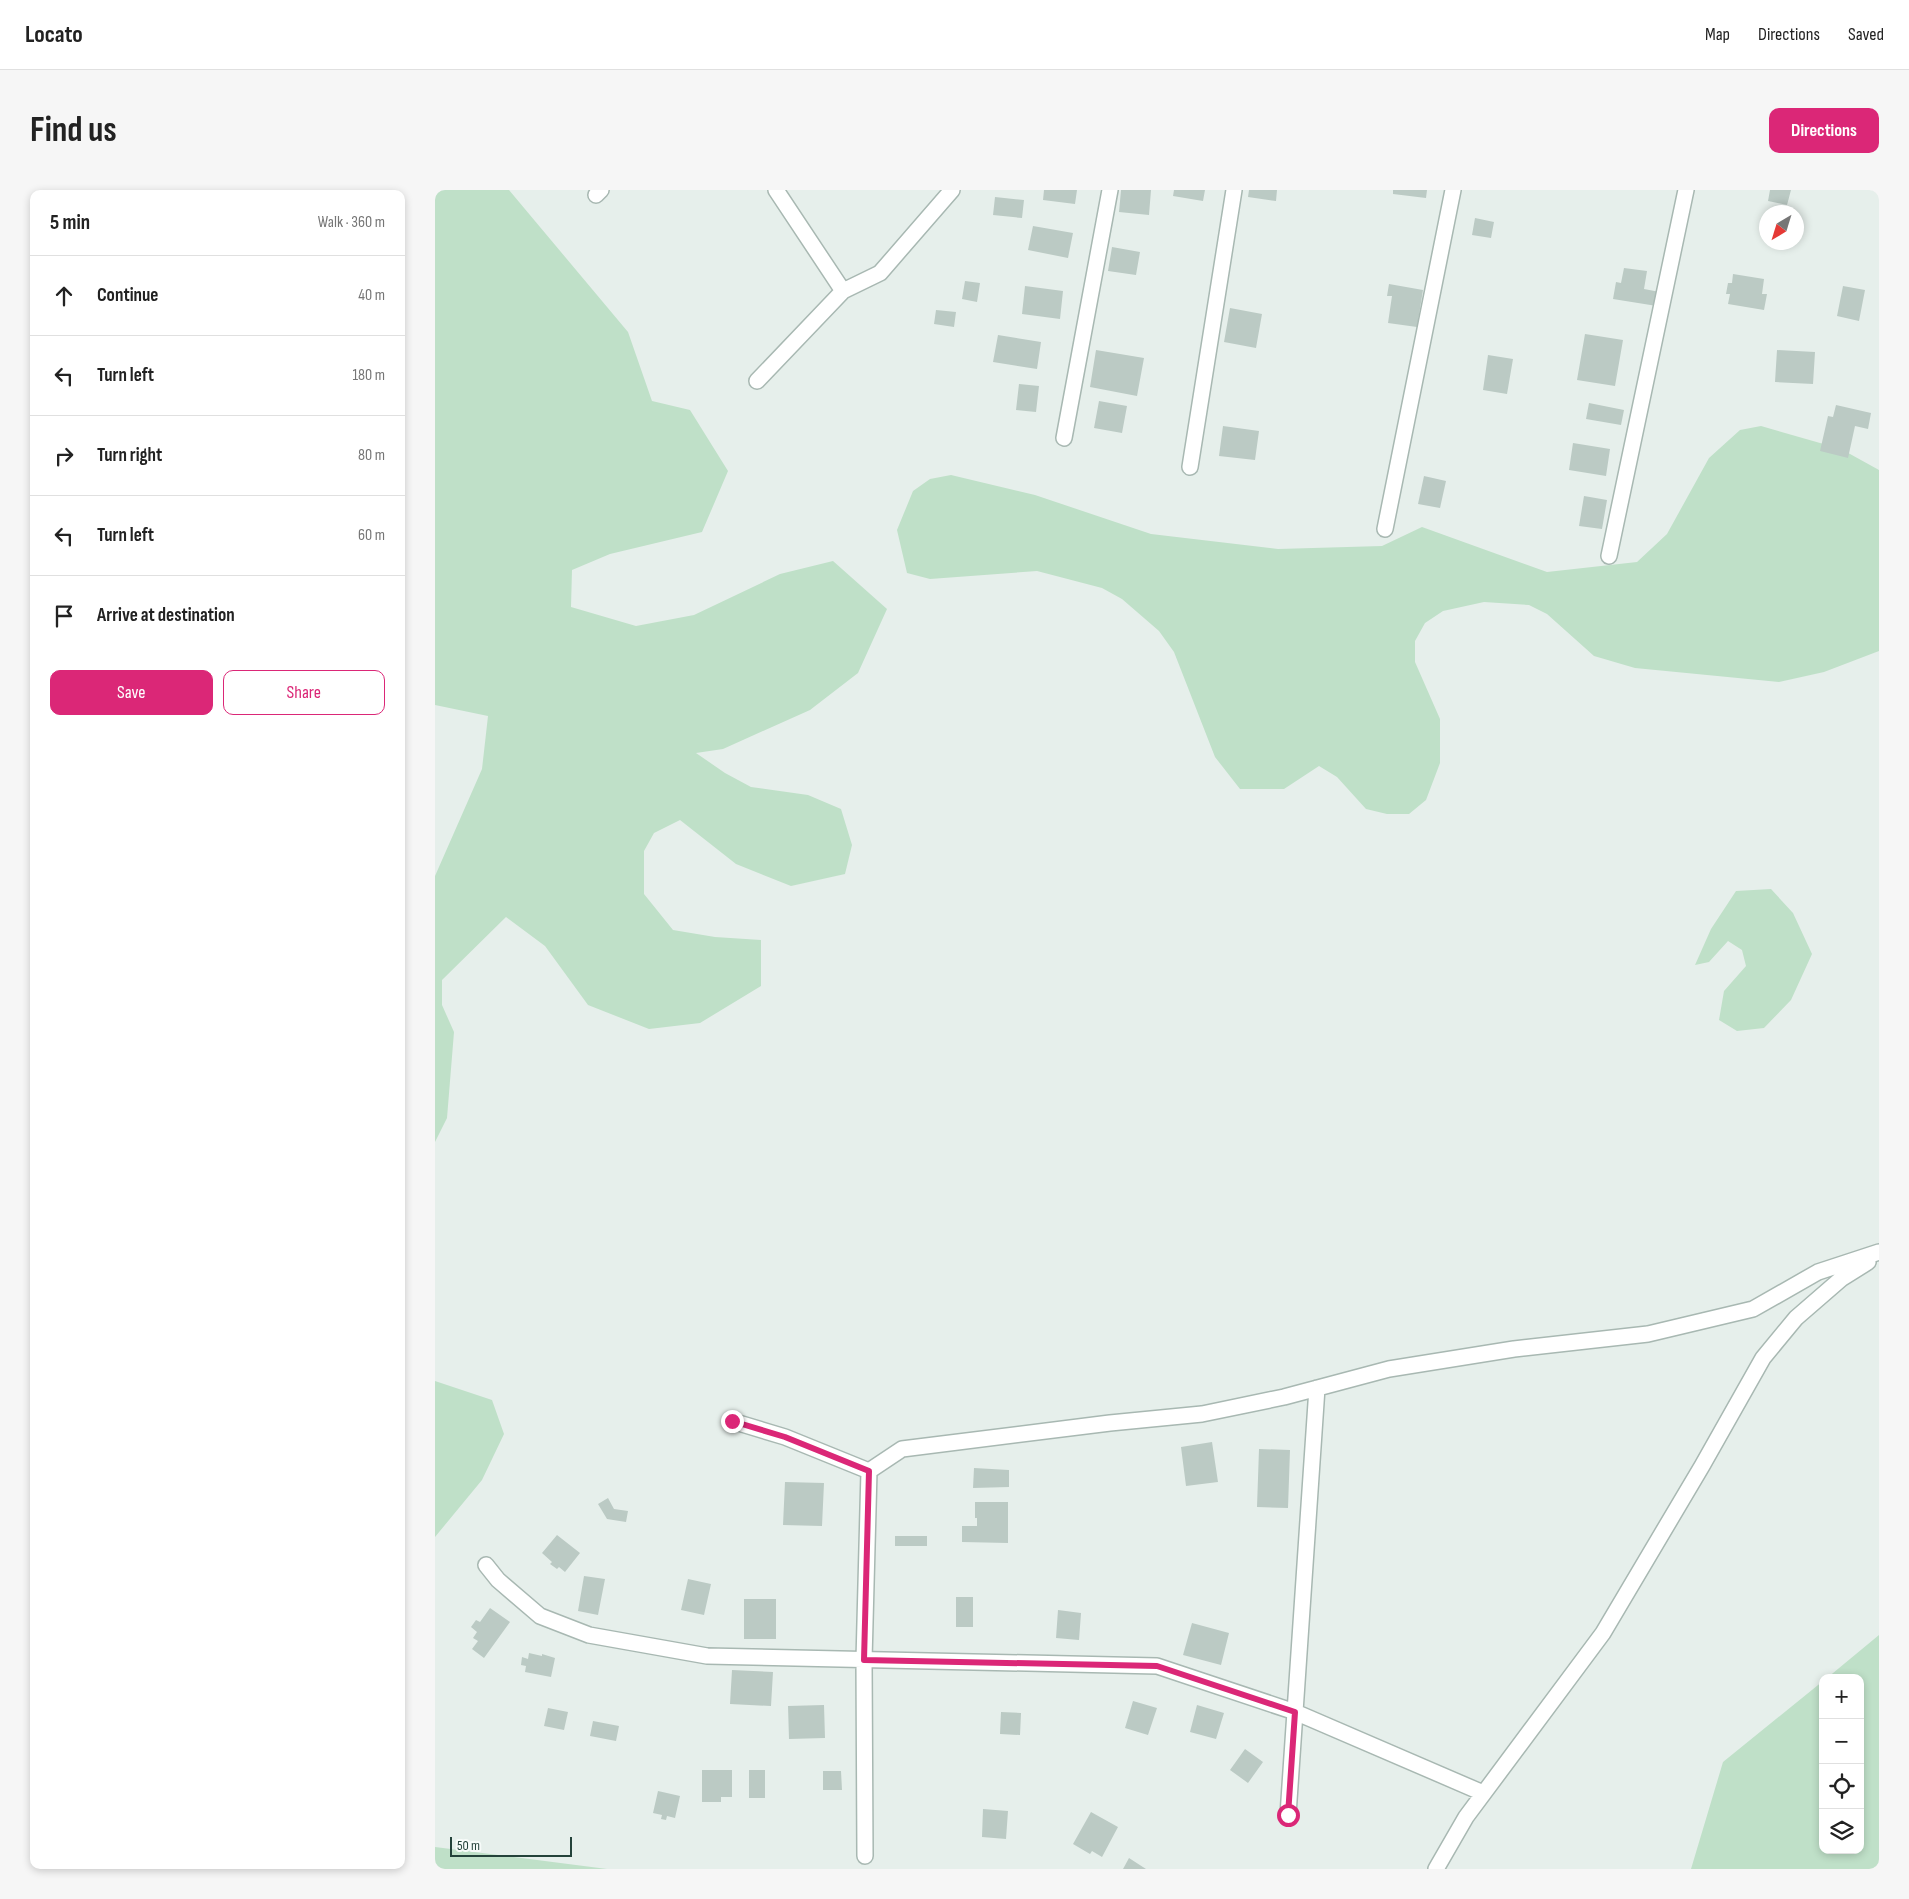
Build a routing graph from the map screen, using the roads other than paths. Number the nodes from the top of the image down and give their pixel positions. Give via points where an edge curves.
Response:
1 (776, 190) edge
2 (952, 190) edge
3 (1110, 190) edge
4 (1234, 190) edge
5 (1453, 190) edge
6 (1686, 190) edge
7 (843, 291) junction
8 (757, 381) dead end
9 (1064, 438) dead end
10 (1189, 467) dead end
11 (1385, 529) dead end
12 (1609, 556) dead end
13 (1879, 1253) edge
14 (1317, 1388) junction
15 (732, 1421) dead end
16 (869, 1471) junction
17 (486, 1565) dead end
18 (864, 1660) junction
19 (1295, 1712) junction
20 (1483, 1793) junction
21 (1288, 1815) dead end
22 (865, 1856) dead end
23 (1436, 1869) edge

1 - 7 street
2 - 7 street via 880,273
3 - 9 street
4 - 10 street
5 - 11 street
6 - 12 street
7 - 8 street
13 - 14 street via 1818,1272 1753,1309 1648,1334 1515,1349 1389,1369
13 - 20 street via 1841,1279 1797,1318 1763,1358 1603,1633
14 - 16 street via 1202,1414 902,1449
14 - 19 street
15 - 16 street via 785,1437
16 - 18 street
17 - 18 street via 498,1580 540,1616 589,1635 707,1656
18 - 19 street via 1157,1666
18 - 22 street
19 - 20 street
19 - 21 street
20 - 23 street

